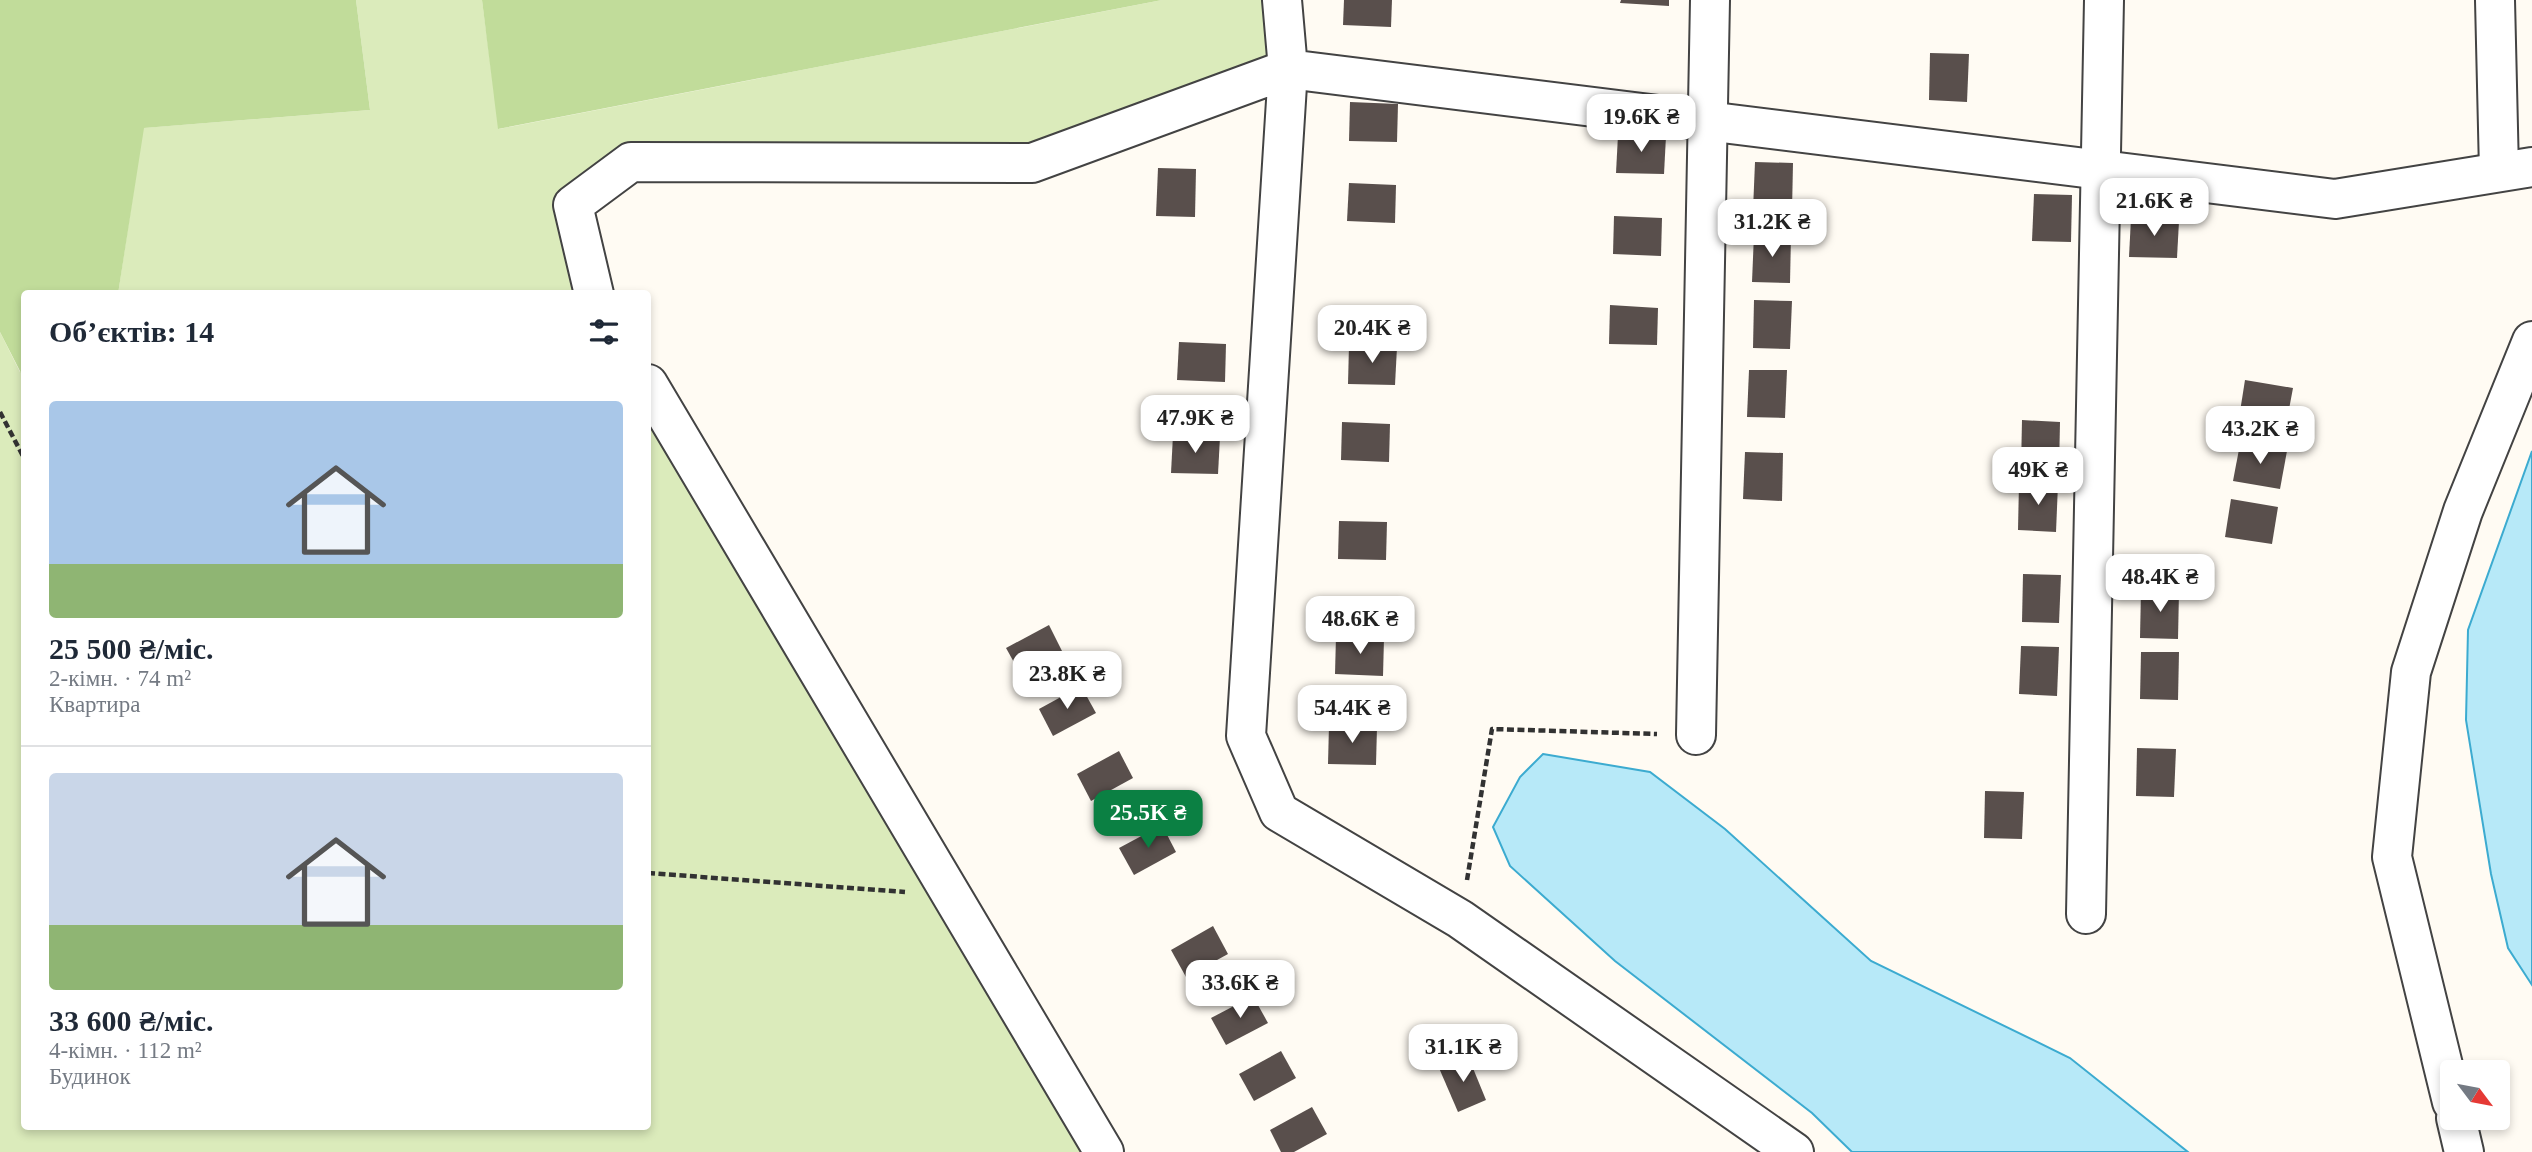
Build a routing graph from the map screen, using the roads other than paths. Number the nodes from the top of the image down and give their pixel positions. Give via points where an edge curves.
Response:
1 (1282, 0) edge
2 (1710, 0) edge
3 (2104, 0) edge
4 (2495, 0) edge
5 (1288, 69) junction
6 (1708, 120) junction
7 (2515, 169) edge
8 (2101, 170) junction
9 (593, 290) edge
10 (2532, 341) edge
11 (651, 389) edge
12 (1696, 735) road end
13 (2086, 914) dead end
14 (2442, 1060) edge
15 (2459, 1130) edge
16 (1104, 1152) edge
17 (1794, 1152) edge
18 (2464, 1152) edge

1 - 5 street
2 - 6 street
3 - 8 street
4 - 7 street
5 - 6 street
5 - 9 street via 1032,163 631,163 573,205
5 - 17 street via 1246,736 1279,812 1460,919
6 - 8 street
6 - 12 street
7 - 8 street via 2335,199
8 - 13 street
10 - 14 street via 2463,512 2409,685 2392,857
11 - 16 street
15 - 18 street

